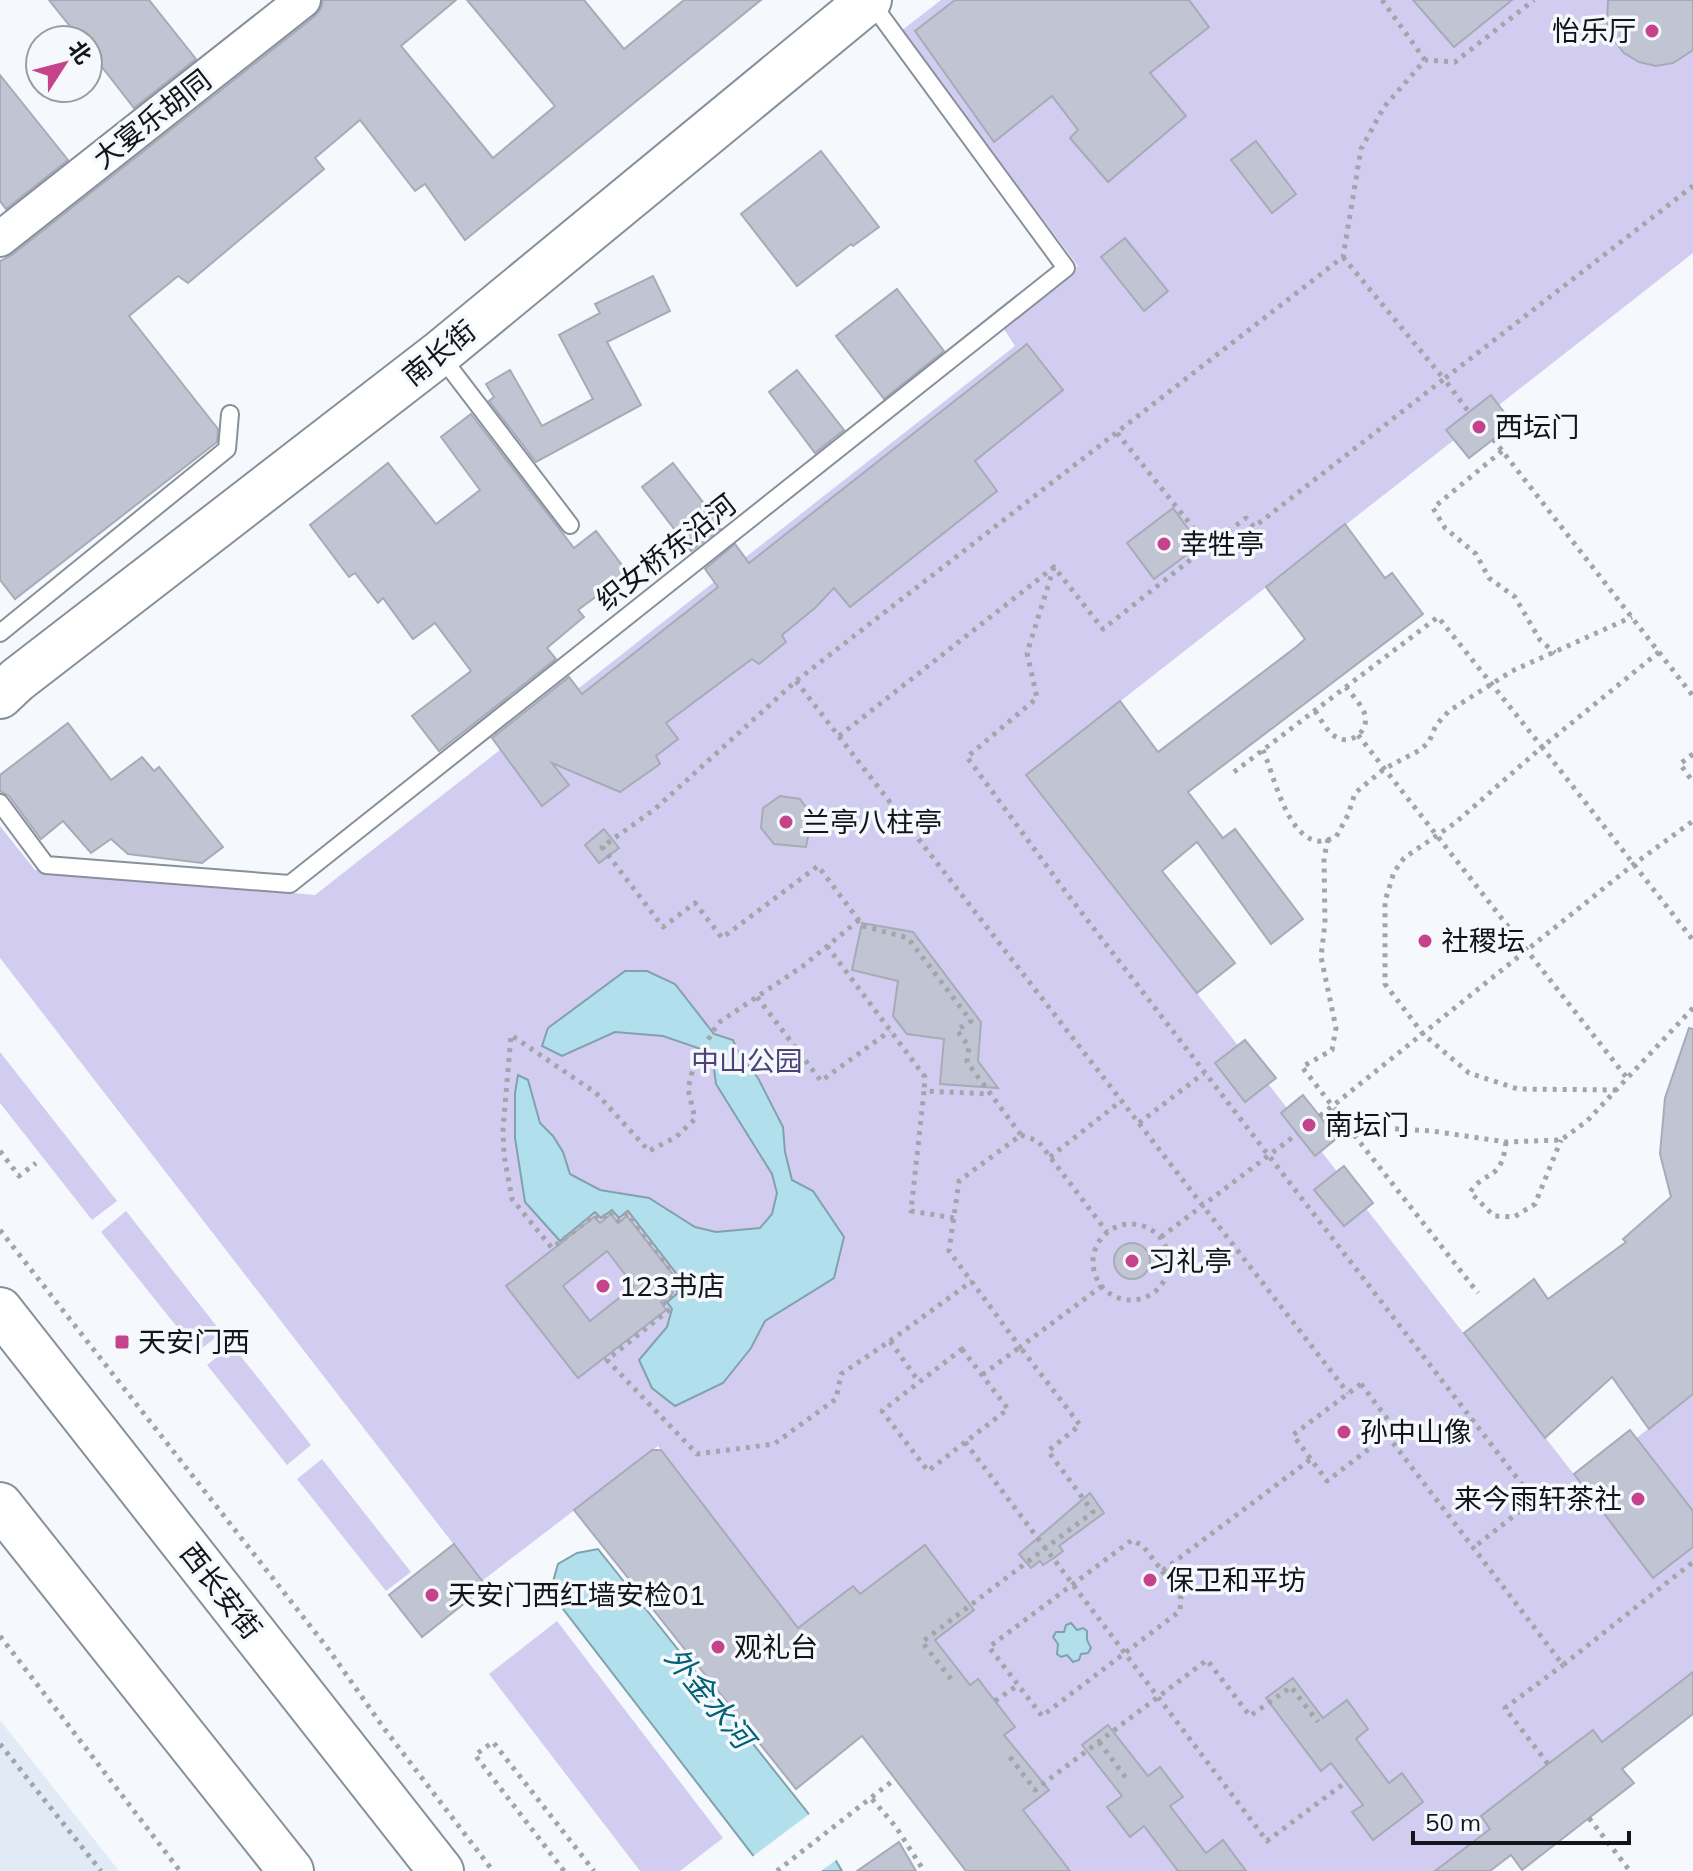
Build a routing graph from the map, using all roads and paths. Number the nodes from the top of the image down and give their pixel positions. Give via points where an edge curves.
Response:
1 (303, 0) edge
2 (869, 0) edge
3 (1382, 0) edge
4 (1534, 0) edge
5 (1425, 60) junction
6 (1693, 186) edge
7 (0, 239) edge
8 (1343, 257) junction
9 (439, 354) junction
10 (1444, 379) junction
11 (1469, 412) dead end
12 (230, 414) dead end
13 (1117, 433) junction
14 (1493, 439) dead end
15 (1502, 451) junction
16 (570, 525) dead end
17 (1208, 546) junction
18 (1054, 567) junction
19 (1632, 617) junction
20 (0, 633) edge
21 (1659, 652) junction
22 (1555, 653) junction
23 (6, 678) edge
24 (796, 681) junction
25 (1491, 683) junction
26 (1346, 687) junction
27 (1693, 696) edge
28 (1315, 711) junction
29 (1358, 735) junction
30 (839, 736) junction
31 (1542, 747) junction
32 (1263, 750) junction
33 (1693, 754) edge
34 (1384, 769) junction
35 (1234, 772) dead end
36 (1693, 782) edge
37 (0, 803) edge
38 (1693, 821) edge
39 (1436, 836) junction
40 (1328, 839) junction
41 (1634, 864) junction
42 (859, 920) junction
43 (1693, 940) edge
44 (827, 946) junction
45 (1526, 951) junction
46 (757, 997) junction
47 (1693, 1008) edge
48 (890, 1031) junction
49 (1423, 1034) junction
50 (1204, 1073) junction
51 (1627, 1078) junction
52 (1616, 1090) junction
53 (924, 1091) junction
54 (991, 1094) junction
55 (1121, 1101) junction
56 (1332, 1107) junction
57 (1320, 1116) dead end
58 (1139, 1123) junction
59 (1348, 1126) junction
60 (1297, 1134) dead end
61 (1021, 1135) junction
62 (1561, 1140) junction
63 (1506, 1142) junction
64 (0, 1151) edge
65 (1267, 1156) junction
66 (1050, 1157) junction
67 (36, 1163) dead end
68 (1202, 1206) junction
69 (954, 1218) junction
70 (0, 1230) edge
71 (1107, 1232) junction
72 (1161, 1237) junction
73 (972, 1281) junction
74 (1102, 1286) junction
75 (1478, 1293) dead end
76 (0, 1310) edge
77 (890, 1341) junction
78 (1020, 1347) junction
79 (982, 1375) junction
80 (919, 1382) junction
81 (1348, 1393) junction
82 (1387, 1435) junction
83 (965, 1442) junction
84 (1311, 1459) junction
85 (0, 1505) edge
86 (1046, 1547) junction
87 (1473, 1548) junction
88 (1693, 1562) edge
89 (1162, 1571) junction
90 (1074, 1584) junction
91 (0, 1636) edge
92 (1126, 1652) junction
93 (1563, 1665) junction
94 (951, 1679) dead end
95 (1018, 1685) junction
96 (1159, 1697) junction
97 (995, 1701) dead end
98 (1318, 1722) dead end
99 (1099, 1742) junction
100 (0, 1744) edge
101 (1010, 1757) dead end
102 (1548, 1764) dead end
103 (1126, 1778) dead end
104 (895, 1779) dead end
105 (1346, 1782) dead end
106 (872, 1799) junction
107 (1589, 1818) dead end
108 (101, 1871) edge
109 (180, 1871) edge
110 (291, 1871) edge
111 (441, 1871) edge
112 (493, 1871) edge
113 (564, 1871) edge
114 (594, 1871) edge
115 (777, 1871) edge
116 (924, 1871) edge
117 (1630, 1871) edge

1 - 7 street, 大宴乐胡同
2 - 9 main road, 南长街
2 - 37 lane, 织女桥东沿河 via 1066,268 290,884 46,865
3 - 5 path
4 - 5 path via 1455,62
5 - 8 path via 1384,107 1361,149
6 - 10 path
8 - 10 path
8 - 13 path
9 - 16 lane
9 - 23 main road, 南长街
10 - 11 path
10 - 17 path via 1254,527 1246,518
12 - 20 lane via 227,449
13 - 17 path
13 - 24 path
14 - 15 path
15 - 19 path
15 - 22 path via 1433,508 1445,528 1476,554 1489,578 1515,597 1540,640
17 - 18 path via 1103,629
18 - 30 path
18 - 50 path via 1027,653 1037,698 967,757
19 - 21 path
19 - 22 path
21 - 27 path
21 - 31 path
22 - 25 path
24 - 30 path
24 - 42 path via 655,809 602,847 663,927 695,903 722,938 818,866
25 - 26 path via 1438,617
25 - 31 path
25 - 34 path via 1449,711 1420,750
26 - 28 path
26 - 29 path via 1366,718
28 - 29 path via 1334,736 1346,740
28 - 32 path
29 - 34 path
30 - 55 path
31 - 39 path
31 - 41 path
32 - 35 path
32 - 40 path via 1284,808 1302,834 1319,842
33 - 36 path via 1680,764
34 - 39 path
34 - 40 path via 1355,793 1336,837
38 - 41 path
39 - 45 path
39 - 49 path via 1404,858 1385,901 1385,984
40 - 56 path via 1321,957 1336,1028 1332,1050 1302,1067
41 - 43 path
41 - 45 path
42 - 44 path
42 - 54 path via 863,926 908,938 971,1021 957,1030 969,1047 967,1062
44 - 46 path
44 - 48 path
45 - 49 path
45 - 51 path
46 - 48 path via 821,1081
46 - 77 path via 718,1023 694,1064 688,1089 695,1119 649,1151 596,1093 511,1035 503,1129 512,1199 552,1248 595,1215 600,1220 611,1212 618,1221 627,1213 677,1278 669,1285 675,1292 664,1301 670,1309 607,1360 697,1454 774,1444 836,1399 841,1374
47 - 51 path
48 - 53 path via 925,1077
49 - 52 path via 1469,1073 1518,1089
49 - 56 path
50 - 58 path
50 - 65 path
51 - 52 path
52 - 62 path
53 - 54 path
53 - 69 path via 911,1211
54 - 61 path
55 - 58 path
55 - 66 path
56 - 57 path
56 - 59 path
58 - 68 path
59 - 63 path
59 - 75 path
60 - 65 path
61 - 66 path via 1038,1141
61 - 69 path via 959,1181
62 - 63 path
62 - 63 path via 1535,1204 1514,1217 1494,1216 1470,1192 1504,1160
64 - 67 path via 19,1176
65 - 68 path
65 - 87 path via 1534,1500
66 - 71 path
68 - 72 path
68 - 81 path
69 - 73 path via 949,1251
70 - 112 path via 329,1650
71 - 72 path via 1141,1224
71 - 74 path via 1093,1264
72 - 74 path via 1170,1262 1161,1287 1138,1300 1124,1300
73 - 77 path
73 - 78 path
74 - 78 path
76 - 111 main road, 西长安街
77 - 80 path
78 - 79 path
78 - 86 path via 1080,1425 1048,1451 1093,1512
79 - 80 path via 962,1349
79 - 83 path via 1008,1409
80 - 83 path via 882,1411 928,1471
81 - 82 path via 1361,1384 1395,1429
81 - 84 path via 1293,1435
82 - 84 path via 1327,1481
82 - 87 path
83 - 86 path
84 - 89 path
85 - 110 main road
86 - 90 path
86 - 94 path via 922,1642
87 - 93 path
88 - 93 path
89 - 90 path via 1132,1540
89 - 92 path via 1181,1598 1180,1611
90 - 92 path
90 - 95 path via 989,1647
91 - 109 path
92 - 95 path via 1042,1716
92 - 96 path
93 - 102 path via 1505,1708
95 - 97 path
96 - 98 path via 1207,1660 1250,1716 1291,1687
96 - 99 path
96 - 105 path via 1267,1841
99 - 101 path via 1035,1790
99 - 103 path
100 - 108 path
104 - 106 path
106 - 115 path
106 - 116 path
107 - 117 path
113 - 114 path via 475,1755 493,1742

